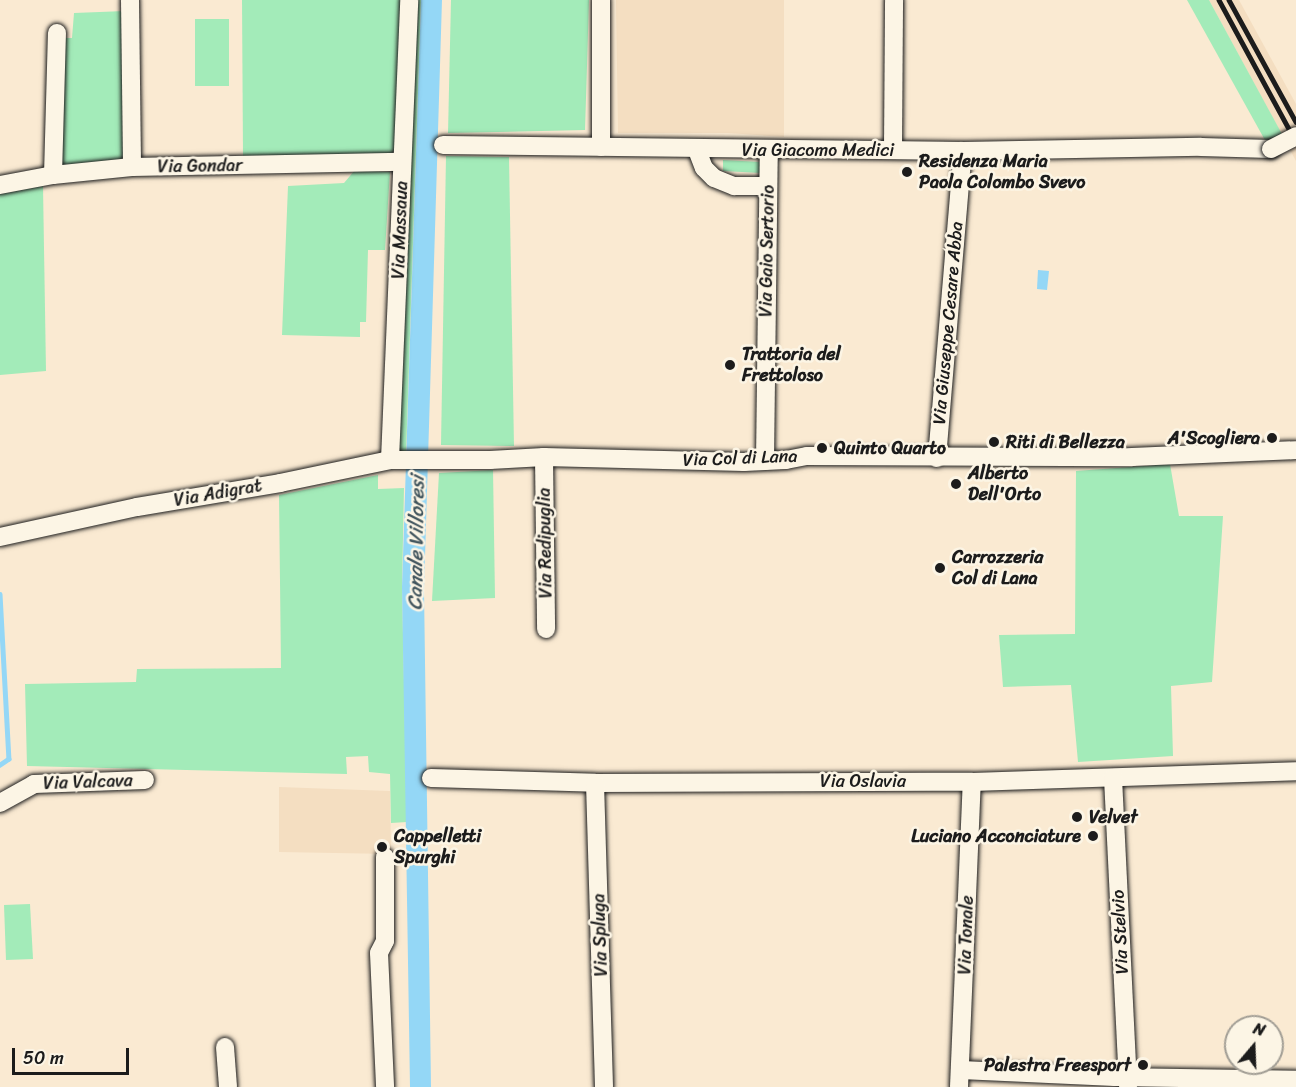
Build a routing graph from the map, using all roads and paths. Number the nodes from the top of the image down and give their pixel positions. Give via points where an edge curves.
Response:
1 (130, 0) edge
2 (409, 0) edge
3 (601, 0) edge
4 (894, 0) edge
5 (57, 33) dead end
6 (1296, 136) edge
7 (443, 145) dead end
8 (601, 147) junction
9 (769, 149) junction
10 (697, 150) junction
11 (893, 150) junction
12 (963, 151) junction
13 (402, 162) junction
14 (132, 167) junction
15 (53, 175) junction
16 (0, 185) edge
17 (768, 186) junction
18 (1296, 450) edge
19 (544, 457) junction
20 (937, 458) junction
21 (394, 459) junction
22 (434, 460) joint
23 (765, 461) junction
24 (0, 537) edge
25 (546, 629) dead end
26 (1296, 771) edge
27 (431, 778) dead end
28 (1113, 778) junction
29 (145, 780) dead end
30 (972, 782) junction
31 (595, 783) junction
32 (0, 803) edge
33 (385, 857) dead end
34 (225, 1047) dead end
35 (960, 1078) edge
36 (1296, 1080) edge
37 (1128, 1082) edge
38 (228, 1087) edge
39 (385, 1087) edge
40 (604, 1087) edge

1 - 14 street
2 - 13 street, Via Massaua
3 - 8 street
4 - 11 street
5 - 15 street
6 - 12 street, Via Giacomo Medici, bridge via 1271,149
7 - 8 street, Via Giacomo Medici
8 - 10 street, Via Giacomo Medici
9 - 10 street, Via Giacomo Medici
9 - 11 street, Via Giacomo Medici
9 - 17 street, Via Gaio Sertorio
10 - 17 street, Via Giacomo Medici via 704,168 714,178 734,186
11 - 12 street, Via Giacomo Medici
12 - 20 street, Via Giuseppe Cesare Abba
13 - 14 street, Via Gondar
13 - 21 street, Via Massaua
14 - 15 street, Via Gondar
15 - 16 street, Via Gondar
17 - 23 street, Via Gaio Sertorio
18 - 20 street, Via Col di Lana via 1132,458
19 - 22 street, Via Col di Lana
19 - 23 street, Via Col di Lana
19 - 25 street, Via Redipuglia
20 - 23 street, Via Col di Lana via 807,456
21 - 22 street, Via Adigrat
21 - 24 street, Via Adigrat
26 - 28 street, Via Oslavia
27 - 31 street, Via Oslavia
28 - 30 street, Via Oslavia
28 - 37 street, Via Stelvio
29 - 32 street, Via Valcava via 34,784
30 - 31 street, Via Oslavia
30 - 35 street, Via Tonale
31 - 40 street, Via Spluga
33 - 39 street via 385,941 379,953
34 - 38 street
35 - 37 street
36 - 37 street

